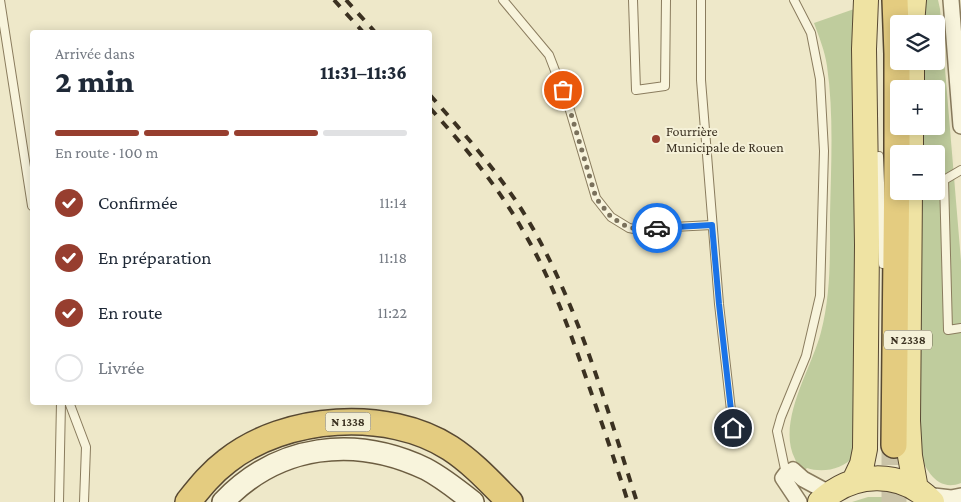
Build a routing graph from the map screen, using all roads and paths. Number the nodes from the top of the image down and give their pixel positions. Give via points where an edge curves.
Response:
1 (0, 0) edge
2 (503, 0) edge
3 (633, 0) edge
4 (666, 0) edge
5 (701, 0) edge
6 (794, 0) edge
7 (866, 0) edge
8 (885, 0) edge
9 (895, 0) edge
10 (914, 0) edge
11 (951, 0) edge
12 (897, 15) edge
13 (913, 15) edge
14 (904, 70) edge
15 (961, 126) edge
16 (880, 156) junction
17 (961, 170) edge
18 (30, 193) edge
19 (910, 200) edge
20 (866, 201) junction
21 (712, 225) junction
22 (884, 268) dead end
23 (961, 328) edge
24 (61, 405) edge
25 (69, 405) edge
26 (733, 428) dead end
27 (894, 445) tunnel mouth
28 (786, 474) junction
29 (854, 481) junction
30 (924, 495) edge
31 (961, 496) edge
32 (824, 498) edge
33 (59, 502) edge
34 (84, 502) edge
35 (188, 502) edge
36 (223, 502) edge
37 (472, 502) edge
38 (510, 502) edge
39 (799, 502) edge

1 - 18 lane
2 - 21 lane via 549,55 569,107 596,198 611,217 634,229
3 - 4 lane via 636,90 666,86
5 - 21 lane via 701,80
6 - 28 lane via 811,33 820,79 824,152 820,296 806,356 777,431
7 - 20 main road, N 2338
8 - 16 highway
9 - 12 highway
10 - 13 main road
11 - 15 street
14 - 27 highway
16 - 20 main road
16 - 22 lane
17 - 23 lane via 944,180 948,330
19 - 30 main road, N 2338 via 908,421 910,456
20 - 29 main road, N 2338 via 865,449
21 - 26 lane
24 - 33 lane
25 - 34 lane via 86,447
28 - 32 street via 793,470
28 - 39 street via 783,478
29 - 30 main road via 879,478 898,481
29 - 32 main road via 840,486
30 - 31 street
35 - 38 highway, N 1338 via 204,480 228,460 262,440 325,423 360,422 391,425 422,434 449,448 474,466
36 - 37 main road, N 1338 via 275,463 302,453 338,449 374,452 426,469

